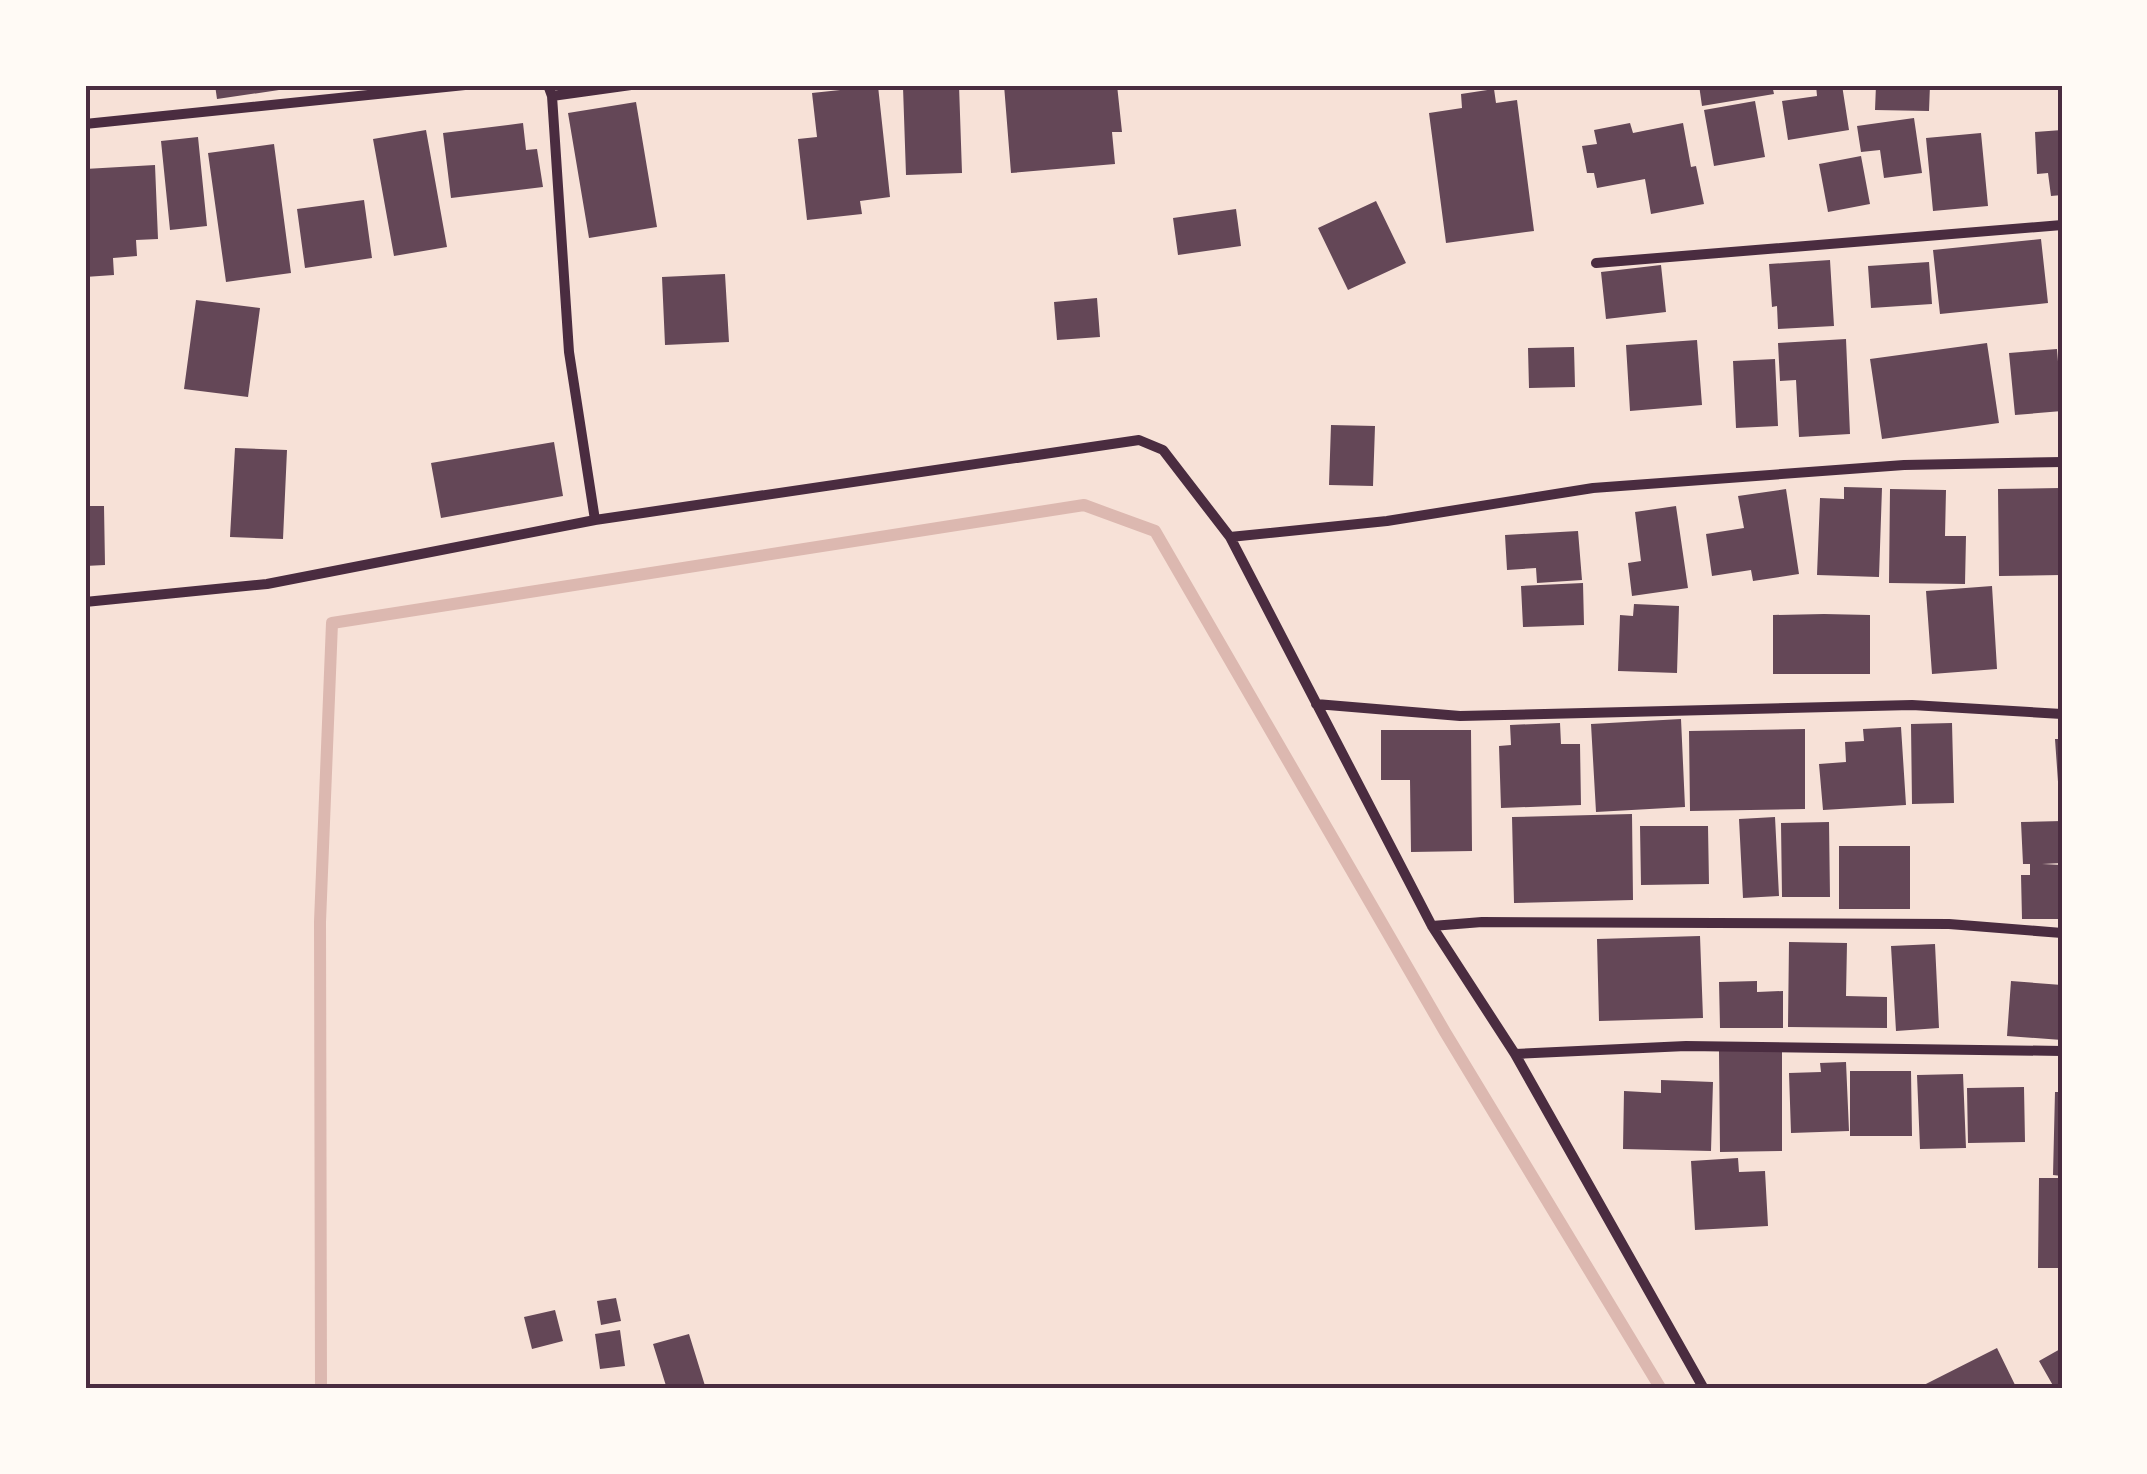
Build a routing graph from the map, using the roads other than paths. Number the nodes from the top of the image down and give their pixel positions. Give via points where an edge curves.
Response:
1 (465, 85) edge
2 (631, 85) edge
3 (550, 90) edge
4 (85, 124) edge
5 (2062, 226) edge
6 (1596, 263) dead end
7 (2062, 462) edge
8 (595, 520) junction
9 (1230, 537) junction
10 (85, 602) edge
11 (1316, 704) junction
12 (2062, 714) edge
13 (1432, 926) junction
14 (2062, 933) edge
15 (2062, 1051) edge
16 (1516, 1054) junction
17 (1704, 1389) edge

1 - 4 street
2 - 3 street
3 - 8 street via 569,352
5 - 6 street
7 - 9 street via 1904,465 1593,488 1387,521
8 - 9 street via 1139,440 1163,450
8 - 10 street via 267,584
9 - 11 street
11 - 12 street via 1460,716 1912,705
11 - 13 street
13 - 14 street via 1930,924
13 - 16 street
15 - 16 street via 1686,1046
16 - 17 street

